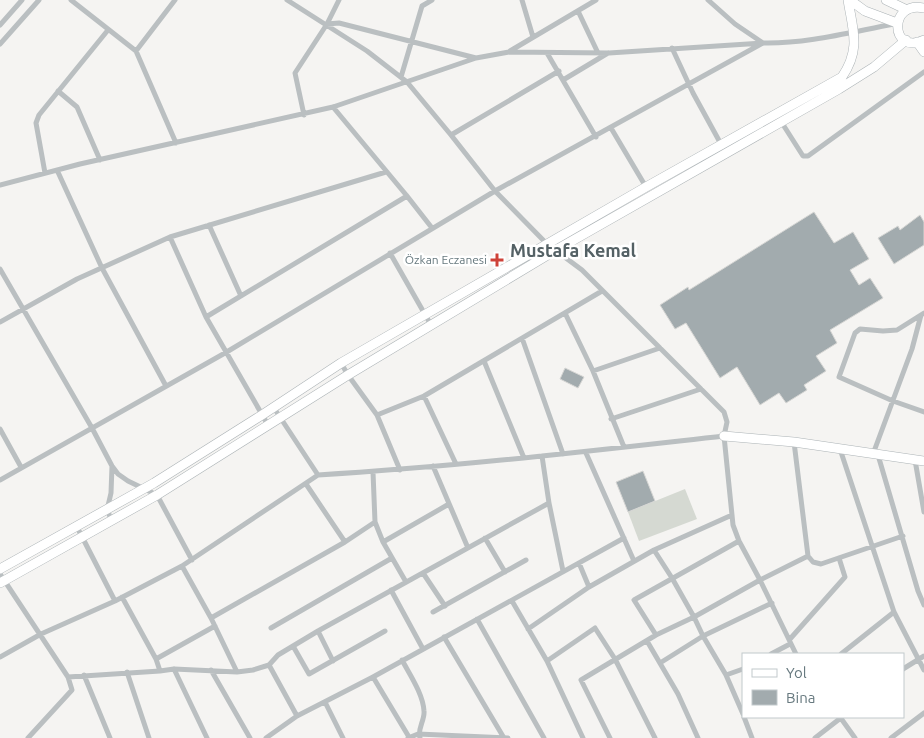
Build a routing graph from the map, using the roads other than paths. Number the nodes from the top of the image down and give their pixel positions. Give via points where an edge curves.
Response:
1 (39, 0) edge
2 (71, 0) edge
3 (175, 0) edge
4 (287, 0) edge
5 (339, 0) edge
6 (432, 0) edge
7 (522, 0) edge
8 (596, 0) edge
9 (708, 0) edge
10 (849, 0) edge
11 (886, 0) edge
12 (20, 1) edge
13 (924, 6) edge
14 (905, 9) junction
15 (578, 11) junction
16 (897, 23) junction
17 (327, 24) junction
18 (0, 25) edge
19 (108, 30) junction
20 (853, 32) junction
21 (534, 37) junction
22 (906, 40) junction
23 (411, 41) junction
24 (921, 41) edge
25 (763, 43) junction
26 (0, 44) edge
27 (672, 48) junction
28 (136, 51) junction
29 (509, 52) junction
30 (924, 52) edge
31 (547, 53) junction
32 (598, 53) junction
33 (609, 53) junction
34 (476, 58) junction
35 (558, 72) junction
36 (924, 72) edge
37 (401, 77) junction
38 (563, 80) junction
39 (407, 82) junction
40 (689, 83) junction
41 (58, 91) junction
42 (333, 108) junction
43 (304, 114) junction
44 (782, 123) junction
45 (611, 128) junction
46 (451, 135) junction
47 (596, 137) junction
48 (176, 143) junction
49 (722, 145) junction
50 (727, 153) junction
51 (100, 160) junction
52 (57, 170) junction
53 (386, 172) junction
54 (45, 173) junction
55 (0, 185) edge
56 (646, 187) junction
57 (495, 192) junction
58 (407, 196) junction
59 (209, 225) junction
60 (432, 228) junction
61 (170, 237) junction
62 (547, 244) junction
63 (556, 250) junction
64 (390, 253) junction
65 (102, 268) junction
66 (0, 269) edge
67 (602, 291) junction
68 (242, 296) junction
69 (24, 309) junction
70 (565, 313) junction
71 (923, 314) edge
72 (425, 315) junction
73 (206, 317) junction
74 (0, 322) edge
75 (431, 325) junction
76 (522, 338) junction
77 (660, 348) junction
78 (225, 353) junction
79 (484, 361) junction
80 (341, 363) junction
81 (593, 371) junction
82 (348, 375) junction
83 (166, 386) junction
84 (701, 389) junction
85 (424, 396) junction
86 (893, 401) junction
87 (274, 408) junction
88 (924, 412) edge
89 (262, 415) junction
90 (377, 415) junction
91 (280, 418) junction
92 (611, 419) junction
93 (268, 425) junction
94 (92, 428) junction
95 (0, 430) edge
96 (724, 436) junction
97 (794, 442) junction
98 (624, 447) junction
99 (840, 449) junction
100 (586, 453) junction
101 (563, 454) junction
102 (876, 454) junction
103 (542, 456) junction
104 (524, 458) junction
105 (920, 460) edge
106 (456, 464) junction
107 (112, 466) junction
108 (433, 466) junction
109 (22, 468) junction
110 (400, 470) junction
111 (373, 472) junction
112 (318, 475) junction
113 (0, 480) edge
114 (306, 484) junction
115 (145, 489) junction
116 (157, 495) junction
117 (549, 503) junction
118 (449, 504) junction
119 (106, 510) junction
120 (924, 512) edge
121 (732, 515) junction
122 (112, 521) junction
123 (375, 522) junction
124 (78, 527) junction
125 (903, 536) junction
126 (83, 537) junction
127 (485, 538) junction
128 (624, 538) junction
129 (739, 541) junction
130 (345, 542) junction
131 (383, 542) junction
132 (872, 546) junction
133 (468, 548) junction
134 (654, 550) junction
135 (808, 556) junction
136 (392, 558) junction
137 (839, 558) junction
138 (192, 560) junction
139 (526, 560) dead end
140 (634, 561) junction
141 (579, 563) junction
142 (182, 566) junction
143 (0, 569) edge
144 (563, 571) junction
145 (505, 572) junction
146 (423, 573) junction
147 (672, 578) junction
148 (1, 580) edge
149 (760, 580) junction
150 (406, 582) junction
151 (589, 587) junction
152 (391, 590) junction
153 (122, 597) junction
154 (115, 600) junction
155 (512, 601) junction
156 (772, 603) junction
157 (924, 605) edge
158 (445, 606) junction
159 (433, 612) dead end
160 (894, 612) junction
161 (694, 617) junction
162 (211, 618) junction
163 (478, 618) junction
164 (215, 626) junction
165 (271, 628) dead end
166 (528, 629) junction
167 (318, 631) junction
168 (385, 631) dead end
169 (41, 634) junction
170 (656, 635) junction
171 (703, 636) junction
172 (444, 637) junction
173 (646, 641) junction
174 (790, 641) junction
175 (293, 646) junction
176 (423, 649) junction
177 (772, 653) edge
178 (796, 653) edge
179 (843, 653) edge
180 (0, 657) edge
181 (921, 657) edge
182 (156, 658) junction
183 (615, 659) junction
184 (402, 660) junction
185 (333, 661) junction
186 (547, 661) junction
187 (660, 663) junction
188 (269, 666) junction
189 (904, 668) edge
190 (174, 669) junction
191 (742, 669) edge
192 (212, 670) junction
193 (924, 670) edge
194 (160, 671) junction
195 (127, 672) junction
196 (237, 672) junction
197 (84, 675) junction
198 (726, 675) junction
199 (68, 677) junction
200 (373, 677) junction
201 (325, 702) junction
202 (924, 713) edge
203 (742, 714) edge
204 (297, 716) junction
205 (744, 718) edge
206 (840, 718) edge
207 (842, 718) edge
208 (419, 736) edge
209 (489, 737) edge
210 (28, 738) edge
211 (109, 738) edge
212 (149, 738) edge
213 (207, 738) edge
214 (250, 738) edge
215 (266, 738) edge
216 (343, 738) edge
217 (409, 738) edge
218 (504, 738) edge
219 (508, 738) edge
220 (544, 738) edge
221 (583, 738) edge
222 (610, 738) edge
223 (655, 738) edge
224 (698, 738) edge
225 (752, 738) edge
226 (815, 738) edge
227 (855, 738) edge
228 (891, 738) edge

1 - 26 street
2 - 19 street
3 - 28 street
4 - 17 street
5 - 17 street
6 - 23 street via 422,6
7 - 21 street
8 - 15 street
9 - 25 street
10 - 16 street via 865,11
10 - 20 street
11 - 14 street
12 - 18 street
13 - 14 street
14 - 16 street
15 - 21 street
15 - 32 street
16 - 20 street
16 - 22 street via 899,33
17 - 23 street via 339,23
17 - 37 street
17 - 43 street via 295,73
19 - 28 street
19 - 41 street
20 - 25 street
20 - 49 street via 855,48 842,77
21 - 29 street
22 - 24 street
22 - 44 street via 874,67
23 - 34 street
23 - 37 street
24 - 30 street
25 - 27 street
25 - 40 street
27 - 33 street
27 - 40 street
28 - 48 street
29 - 31 street
29 - 34 street
31 - 32 street
31 - 35 street
32 - 33 street
33 - 38 street
34 - 39 street
35 - 38 street
35 - 46 street
36 - 44 street via 808,156 803,156
37 - 39 street
38 - 47 street
39 - 42 street
39 - 46 street
40 - 45 street
40 - 49 street
41 - 51 street via 77,107
41 - 54 street via 36,123
42 - 43 street
42 - 53 street
43 - 48 street
44 - 50 street
45 - 47 street
45 - 56 street
46 - 57 street
47 - 57 street
48 - 51 street
49 - 50 street
49 - 56 street
50 - 63 street
51 - 52 street
52 - 54 street
52 - 65 street
53 - 58 street
53 - 59 street
54 - 55 street
56 - 62 street
57 - 60 street
57 - 62 street
58 - 60 street
58 - 68 street
59 - 61 street
59 - 68 street
60 - 64 street
61 - 65 street
61 - 73 street
62 - 63 street
62 - 72 street
63 - 67 street
63 - 75 street
64 - 72 street
64 - 78 street
65 - 69 street
65 - 83 street
66 - 69 street
67 - 70 street
67 - 77 street
68 - 73 street
69 - 74 street
69 - 94 street
70 - 76 street
70 - 81 street
71 - 86 street
71 - 86 street via 897,330 860,329 839,377
72 - 75 street
72 - 80 street
73 - 78 street
75 - 82 street
76 - 79 street
76 - 101 street
77 - 81 street
77 - 84 street
78 - 83 street
78 - 89 street
79 - 85 street
79 - 104 street
80 - 82 street
80 - 87 street
81 - 92 street
82 - 90 street
82 - 91 street
83 - 94 street
84 - 92 street
84 - 96 street via 724,412 727,422
85 - 90 street
85 - 106 street
86 - 88 street
86 - 102 street
87 - 89 street
87 - 91 street
89 - 93 street
89 - 115 street
90 - 110 street
91 - 93 street
91 - 112 street
92 - 98 street
93 - 116 street
94 - 107 street
94 - 109 street
95 - 109 street
96 - 97 street
96 - 98 street
96 - 121 street
97 - 99 street
97 - 135 street
98 - 100 street
99 - 102 street
99 - 132 street
100 - 101 street
100 - 128 street
101 - 103 street
102 - 105 street
102 - 125 street
103 - 104 street
103 - 117 street
104 - 106 street
105 - 120 street
106 - 108 street
107 - 115 street via 118,474
107 - 119 street via 111,493
108 - 110 street
108 - 118 street
109 - 113 street
110 - 111 street
111 - 112 street
111 - 123 street
112 - 114 street
114 - 130 street
114 - 138 street
115 - 116 street
115 - 119 street
116 - 122 street
116 - 138 street
117 - 127 street
117 - 144 street
118 - 131 street
118 - 133 street
119 - 122 street
119 - 124 street
121 - 129 street
121 - 134 street
122 - 126 street
123 - 130 street
123 - 131 street
124 - 126 street
124 - 143 street
125 - 132 street
125 - 157 street
126 - 148 street
126 - 154 street
127 - 133 street
127 - 145 street
128 - 140 street
128 - 141 street
129 - 147 street
129 - 149 street
130 - 162 street
131 - 136 street
132 - 137 street
132 - 160 street
133 - 146 street
134 - 140 street
134 - 147 street
135 - 137 street via 821,564
135 - 149 street
136 - 150 street
136 - 165 street
137 - 174 street via 845,577
138 - 142 street
139 - 145 street
140 - 151 street
141 - 144 street
141 - 151 street
142 - 153 street
142 - 162 street
144 - 155 street
145 - 158 street
146 - 150 street
146 - 158 street
147 - 161 street
147 - 170 street via 634,600
148 - 169 street
149 - 156 street
149 - 161 street
150 - 152 street
151 - 166 street
152 - 167 street
152 - 176 street
153 - 154 street
153 - 182 street
154 - 169 street
155 - 163 street
155 - 166 street
156 - 171 street
156 - 174 street
158 - 159 street
160 - 179 street
160 - 181 street
161 - 170 street
161 - 171 street
162 - 164 street
163 - 172 street
163 - 220 street
164 - 182 street
164 - 196 street
166 - 186 street
167 - 175 street
167 - 185 street
168 - 185 street
169 - 180 street
169 - 199 street
170 - 173 street
171 - 187 street
171 - 198 street
172 - 176 street
172 - 218 street
173 - 183 street
173 - 187 street
174 - 177 street
174 - 178 street
175 - 185 street via 309,674
175 - 188 street via 278,655
176 - 184 street
181 - 189 street
181 - 193 street
182 - 194 street
183 - 186 street via 595,628
183 - 222 street via 581,680
183 - 223 street
184 - 200 street
184 - 208 street via 423,701 425,713
186 - 221 street
187 - 224 street
188 - 196 street
188 - 204 street
190 - 192 street
190 - 194 street
190 - 213 street
191 - 198 street
192 - 196 street
192 - 214 street
194 - 195 street
195 - 197 street
195 - 212 street
197 - 199 street
197 - 211 street
198 - 203 street
199 - 210 street via 72,690
200 - 201 street
200 - 217 street
201 - 204 street
201 - 216 street
202 - 228 street
204 - 215 street
205 - 225 street
206 - 226 street
207 - 227 street
208 - 209 street
208 - 217 street
209 - 218 street
218 - 219 street

